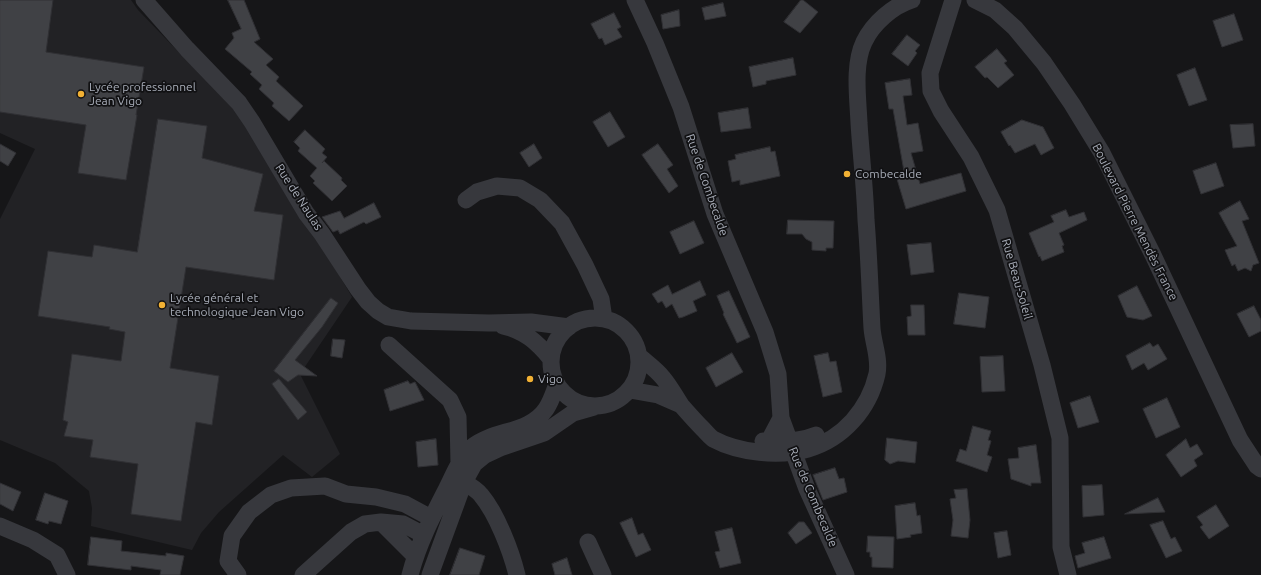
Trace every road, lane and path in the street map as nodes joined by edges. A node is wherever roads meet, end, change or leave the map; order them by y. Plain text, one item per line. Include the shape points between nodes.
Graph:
1 (144, 0) edge
2 (636, 0) edge
3 (912, 0) edge
4 (953, 0) edge
5 (976, 0) edge
6 (466, 200) dead end
7 (604, 319) junction
8 (489, 323) junction
9 (569, 327) junction
10 (389, 345) dead end
11 (639, 356) junction
12 (551, 359) junction
13 (557, 384) junction
14 (630, 390) junction
15 (681, 405) junction
16 (594, 407) junction
17 (782, 418) junction
18 (697, 423) junction
19 (770, 442) junction
20 (791, 447) junction
21 (1261, 469) edge
22 (459, 474) junction
23 (432, 518) junction
24 (381, 522) junction
25 (0, 526) edge
26 (424, 535) junction
27 (588, 542) dead end
28 (415, 556) junction
29 (67, 575) edge
30 (238, 575) edge
31 (303, 575) edge
32 (410, 575) edge
33 (430, 575) edge
34 (517, 575) edge
35 (603, 575) edge
36 (846, 575) edge
37 (1068, 575) edge

1 - 8 street, Rue de Naulas via 239,103 296,197 368,302 388,317 397,319
2 - 17 street, Rue de Combecalde via 681,107 715,214 766,332 778,374
3 - 20 street via 902,3 886,15 872,31 864,42 858,65 857,88 873,340 870,368 858,399 848,412 835,424
4 - 37 street, Rue Beau-Soleil via 930,74 931,91 971,157 997,210 1042,365 1060,438 1061,547
5 - 21 street, Boulevard Pierre Mendès France via 996,10 1015,28 1068,98 1102,153 1240,440
6 - 7 street via 477,192 498,186 520,188 540,200 562,223 585,265 601,298
7 - 9 street via 592,318
7 - 11 street via 618,324 628,333 636,345
8 - 9 street, Rue de Naulas via 531,322
8 - 12 street, Rue de Naulas via 513,328 528,335
9 - 12 street via 560,336
10 - 22 street via 450,400 458,417
11 - 14 street via 636,380
11 - 15 street via 662,377
12 - 13 street via 553,376
13 - 16 street via 566,396 579,404
13 - 22 street via 547,408 535,421 480,441 471,448
14 - 15 street via 658,396
14 - 16 street via 608,405
15 - 18 street
16 - 22 street via 573,413 544,433 485,455
17 - 19 street, Rue de Combecalde
17 - 20 street, Rue de Combecalde
18 - 19 street via 741,440
18 - 20 street via 712,438 738,449 772,453
19 - 20 street
20 - 36 street, Rue de Combecalde
22 - 23 street
22 - 33 street
22 - 34 street via 480,494 496,520
23 - 26 street
23 - 30 street via 405,504 376,497 346,494 325,486 284,490 271,495 249,512 232,536 228,561
24 - 26 street via 403,524
24 - 28 street
24 - 31 street via 365,524 351,532
25 - 29 street via 33,540 57,555
26 - 28 street
27 - 35 street
28 - 32 street

